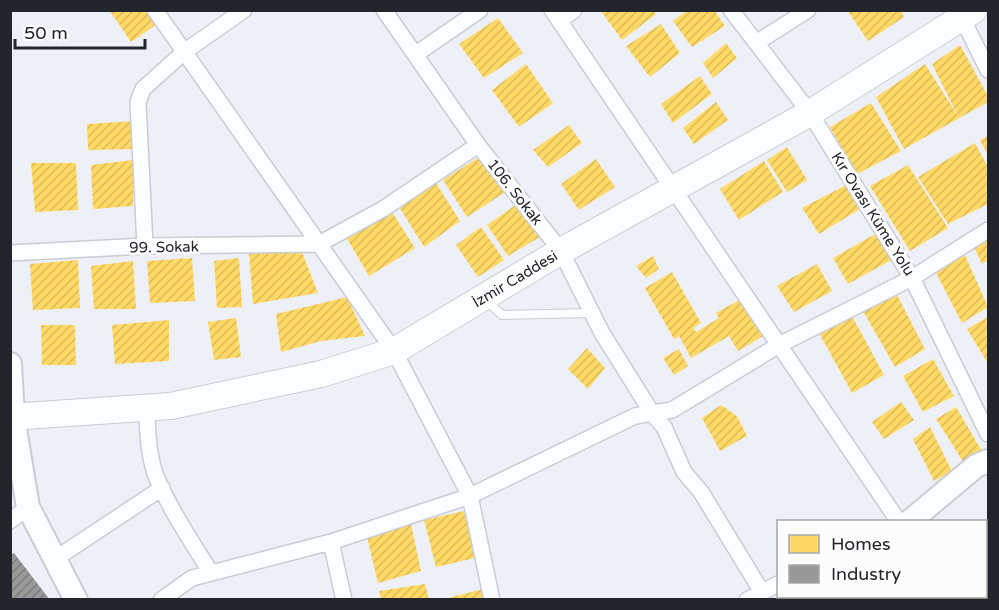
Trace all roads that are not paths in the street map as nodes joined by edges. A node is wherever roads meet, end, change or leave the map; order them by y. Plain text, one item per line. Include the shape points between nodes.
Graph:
1 (155, 10) edge
2 (244, 10) edge
3 (384, 10) edge
4 (480, 10) edge
5 (574, 10) edge
6 (731, 10) edge
7 (808, 10) edge
8 (965, 13) edge
9 (556, 16) edge
10 (756, 43) junction
11 (184, 52) junction
12 (416, 54) junction
13 (988, 70) edge
14 (810, 112) junction
15 (478, 145) junction
16 (674, 188) junction
17 (988, 230) edge
18 (319, 244) junction
19 (145, 246) junction
20 (561, 251) junction
21 (10, 253) edge
22 (912, 278) junction
23 (483, 297) junction
24 (592, 313) junction
25 (779, 345) junction
26 (394, 351) junction
27 (10, 364) edge
28 (147, 408) junction
29 (652, 413) junction
30 (12, 417) edge
31 (988, 434) edge
32 (988, 461) edge
33 (162, 488) junction
34 (470, 496) junction
35 (20, 514) edge
36 (907, 519) edge
37 (331, 542) junction
38 (55, 559) junction
39 (211, 573) junction
40 (777, 584) edge
41 (762, 592) junction
42 (76, 600) edge
43 (161, 600) edge
44 (344, 600) edge
45 (492, 600) edge
46 (747, 600) edge

1 - 11 street
2 - 11 street
3 - 12 street, 106. Sokak
4 - 12 street
5 - 9 street
6 - 10 street, Kır Ovası Küme Yolu
7 - 10 street
8 - 13 street
8 - 14 main road, İzmir Caddesi
9 - 16 street
10 - 14 street, Kır Ovası Küme Yolu
11 - 18 street
11 - 19 street via 143,90 138,102
12 - 15 street, 106. Sokak
14 - 16 main road, İzmir Caddesi
14 - 22 street, Kır Ovası Küme Yolu
15 - 18 street via 383,209
15 - 20 street, 106. Sokak
16 - 20 main road, İzmir Caddesi
16 - 25 street
17 - 22 street
18 - 19 street, 99. Sokak
18 - 26 street
19 - 21 street, 99. Sokak
20 - 23 main road, İzmir Caddesi
20 - 24 street, 106. Sokak
22 - 25 street
22 - 31 street, Kır Ovası Küme Yolu
23 - 24 lane via 502,315
23 - 26 main road, İzmir Caddesi
24 - 29 street, 106. Sokak
25 - 29 street via 672,410
25 - 36 street
26 - 28 main road, İzmir Caddesi via 321,374
26 - 34 street
27 - 30 street
28 - 30 main road, İzmir Caddesi
28 - 33 street via 147,433 155,475
29 - 34 street via 635,416
29 - 41 street, 106. Sokak via 664,427 684,472 701,492
30 - 35 street
32 - 36 street
33 - 38 street
33 - 39 street
34 - 37 street
34 - 45 street
35 - 38 street
37 - 39 street
37 - 44 street
38 - 42 street
39 - 43 street via 192,578
40 - 41 street
41 - 46 street

